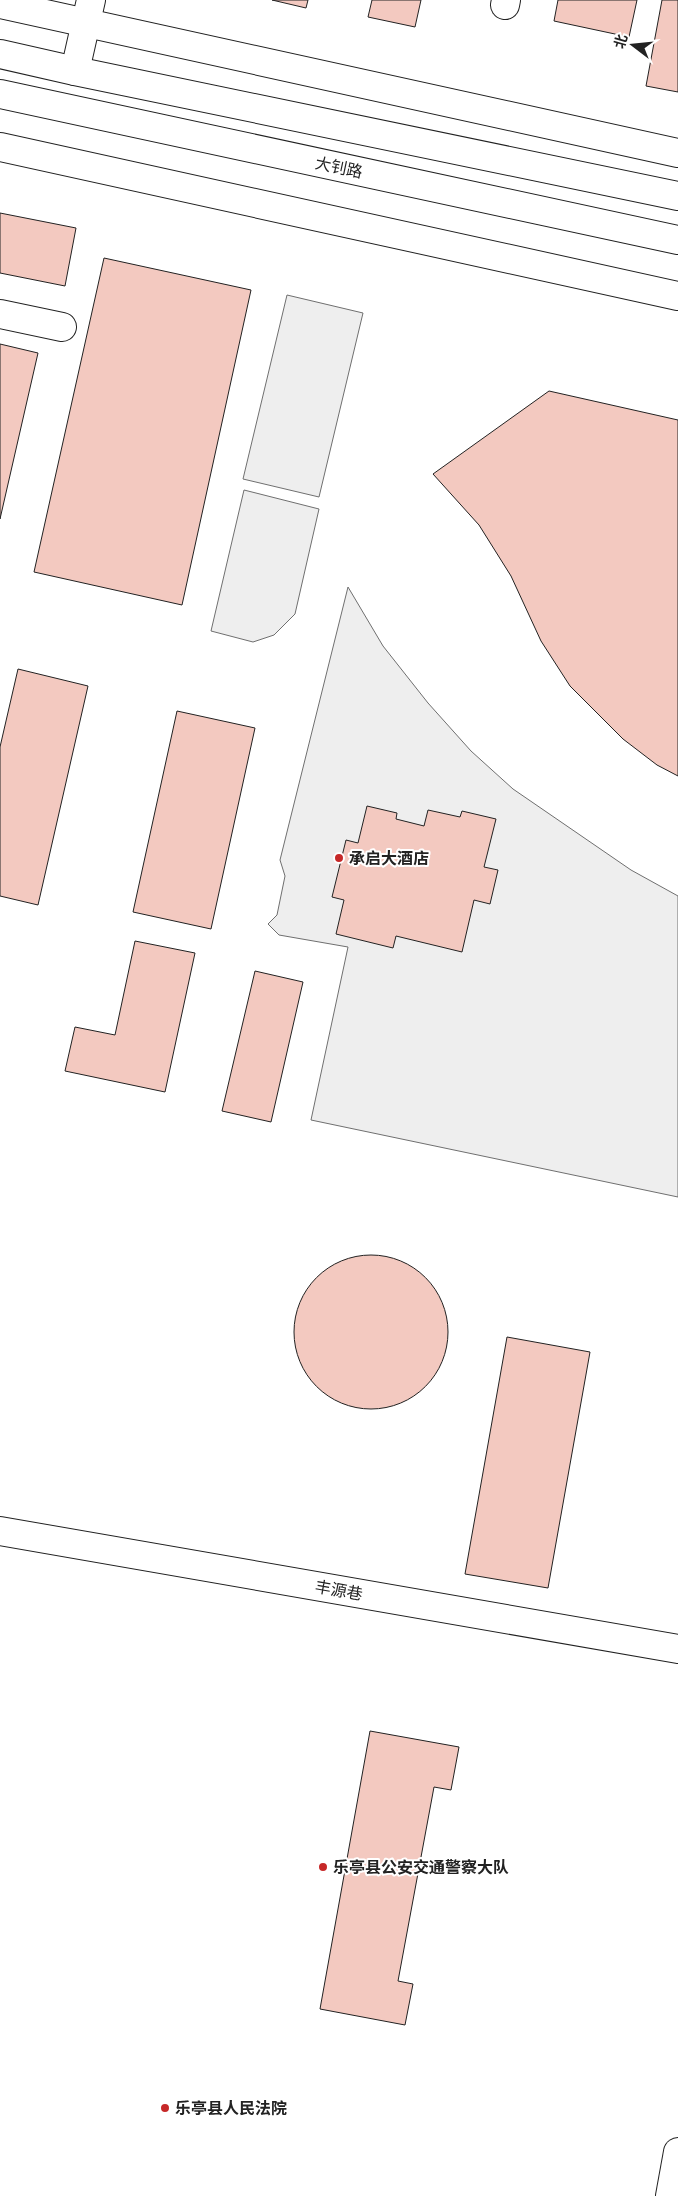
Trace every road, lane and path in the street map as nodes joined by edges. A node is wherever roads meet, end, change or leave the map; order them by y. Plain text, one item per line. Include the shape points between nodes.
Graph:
1 (0, 4) edge
2 (88, 11) edge
3 (0, 54) edge
4 (75, 72) junction
5 (0, 94) edge
6 (0, 147) edge
7 (678, 153) edge
8 (678, 196) edge
9 (678, 240) edge
10 (678, 296) edge
11 (0, 314) edge
12 (62, 327) dead end
13 (0, 1531) edge
14 (678, 1649) edge
15 (678, 2152) edge
16 (670, 2196) edge

1 - 2 main road
2 - 4 main road
2 - 7 main road
3 - 4 main road
4 - 8 main road
5 - 9 main road, 大钊路
6 - 10 main road
11 - 12 main road
13 - 14 main road, 丰源巷
15 - 16 main road

